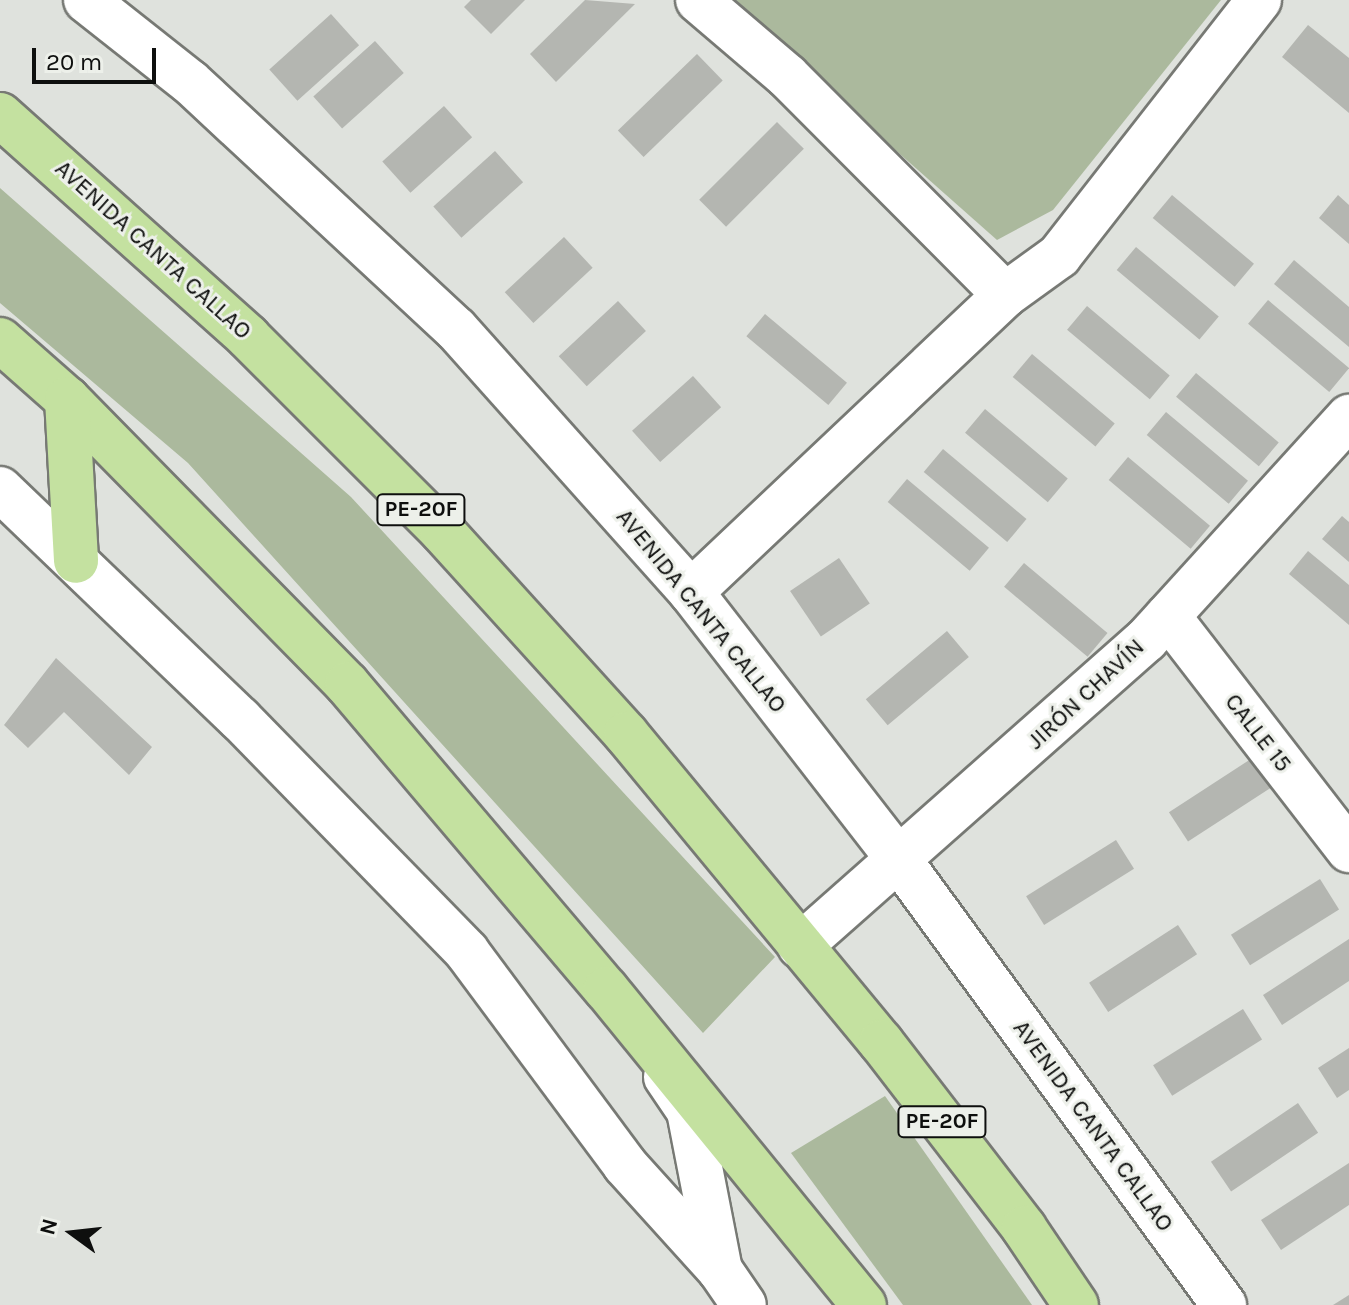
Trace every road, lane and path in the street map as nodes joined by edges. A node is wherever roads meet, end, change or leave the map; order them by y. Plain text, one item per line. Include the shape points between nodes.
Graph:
1 (86, 0) edge
2 (698, 0) edge
3 (1259, 0) edge
4 (0, 115) edge
5 (1005, 295) junction
6 (0, 340) edge
7 (67, 399) junction
8 (1349, 417) edge
9 (0, 489) edge
10 (76, 561) junction
11 (691, 592) junction
12 (1168, 616) junction
13 (1349, 850) edge
14 (900, 861) junction
15 (800, 946) junction
16 (606, 989) junction
17 (724, 1293) edge
18 (864, 1305) edge
19 (1076, 1305) edge
20 (1224, 1305) edge

1 - 11 street, AVENIDA CANTA CALLAO via 190,82 456,329
2 - 5 street via 787,76
3 - 5 street via 1059,256
4 - 15 main road, AVENIDA CANTA CALLAO / PE-20F via 248,337 442,531 626,734
5 - 11 street
6 - 7 main road
7 - 10 main road
7 - 16 main road via 347,684
8 - 12 street, JIRÓN CHAVÍN
9 - 10 street
10 - 17 street via 240,719 467,952
11 - 14 street, AVENIDA CANTA CALLAO
12 - 13 street, CALLE 15
12 - 14 street, JIRÓN CHAVÍN
14 - 15 street, JIRÓN CHAVÍN
14 - 20 street, AVENIDA CANTA CALLAO
15 - 19 main road, AVENIDA CANTA CALLAO / PE-20F via 996,1191
16 - 17 street via 689,1111
16 - 18 main road

